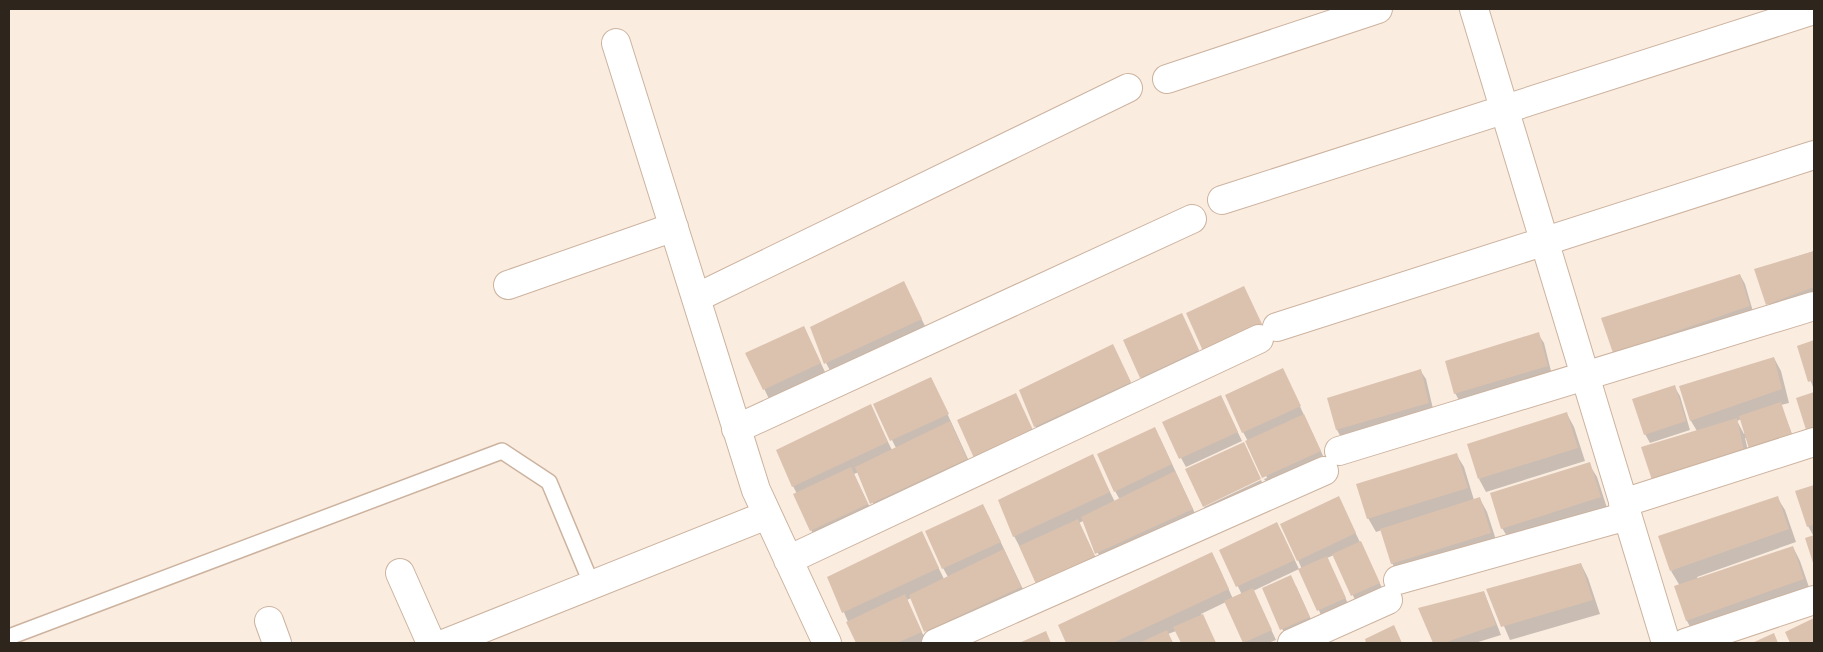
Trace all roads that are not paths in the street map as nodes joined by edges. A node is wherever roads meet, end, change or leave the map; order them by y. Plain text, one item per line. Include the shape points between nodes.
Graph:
1 (1378, 9) edge
2 (1474, 9) edge
3 (1814, 10) edge
4 (616, 42) dead end
5 (1167, 79) dead end
6 (1128, 88) dead end
7 (1504, 109) junction
8 (1814, 155) edge
9 (1222, 200) dead end
10 (1192, 219) dead end
11 (674, 227) junction
12 (1544, 242) junction
13 (508, 285) dead end
14 (696, 298) junction
15 (1814, 306) edge
16 (1584, 377) junction
17 (736, 429) junction
18 (1814, 442) edge
19 (1625, 509) junction
20 (767, 515) junction
21 (788, 560) junction
22 (400, 573) dead end
23 (592, 585) junction
24 (1814, 600) edge
25 (9, 637) edge
26 (1720, 638) edge
27 (431, 643) edge
28 (446, 643) edge
29 (827, 643) edge
30 (936, 643) edge
31 (1292, 643) edge
32 (1666, 643) edge
33 (1685, 643) edge

1 - 5 street
2 - 7 street
3 - 7 street
4 - 11 street
6 - 14 street
7 - 9 street
7 - 12 street
8 - 12 street
10 - 17 street
11 - 13 street
11 - 14 street
12 - 16 street
12 - 21 street via 1268,333
14 - 17 street
15 - 16 street
16 - 19 street
16 - 30 street via 1331,461
17 - 20 street
18 - 19 street
19 - 31 street via 1393,590
19 - 32 street
20 - 21 street
20 - 23 street
21 - 29 street
22 - 27 street
23 - 25 lane via 549,482 502,451
23 - 28 street
24 - 26 street
26 - 33 street

